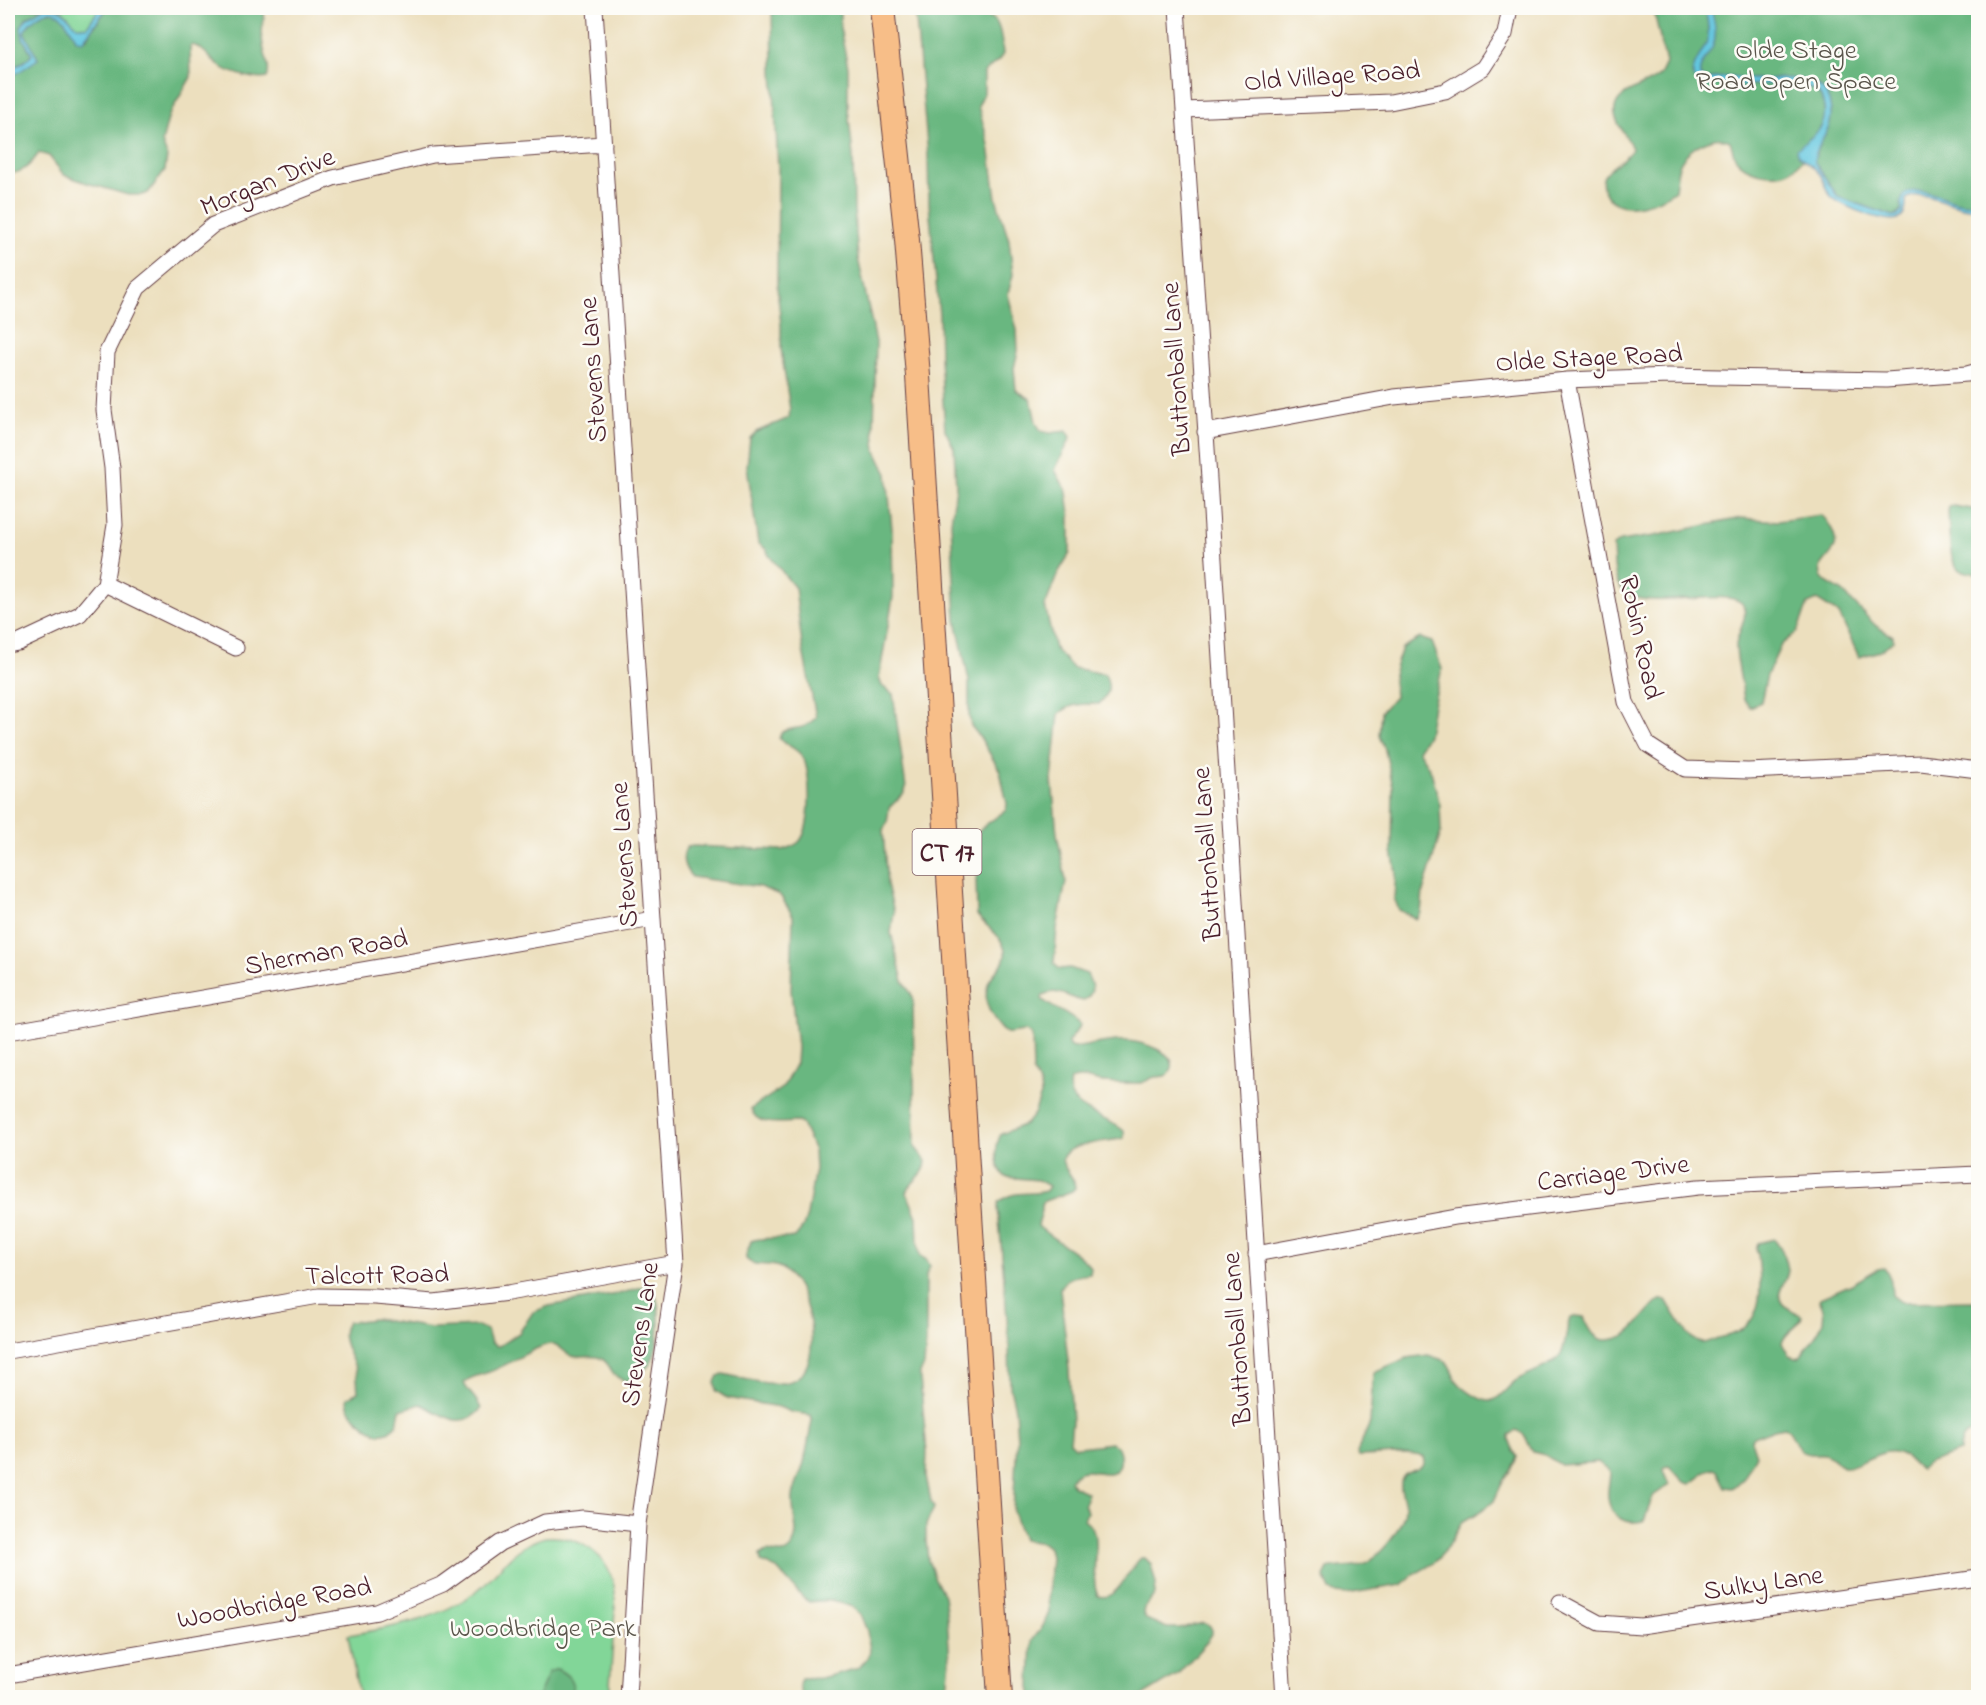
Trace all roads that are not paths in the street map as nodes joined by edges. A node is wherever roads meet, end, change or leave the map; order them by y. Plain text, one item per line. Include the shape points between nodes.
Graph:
1 (595, 8) edge
2 (882, 8) edge
3 (1177, 8) edge
4 (1510, 8) edge
5 (1184, 110) junction
6 (604, 144) junction
7 (1978, 371) edge
8 (1567, 380) junction
9 (1205, 432) junction
10 (105, 584) junction
11 (8, 645) edge
12 (236, 648) dead end
13 (1978, 770) edge
14 (652, 919) junction
15 (8, 1032) edge
16 (1978, 1174) edge
17 (1256, 1254) junction
18 (676, 1263) junction
19 (8, 1351) edge
20 (638, 1524) junction
21 (1978, 1578) edge
22 (1560, 1602) dead end
23 (8, 1675) edge
24 (628, 1698) edge
25 (1000, 1698) edge
26 (1284, 1698) edge

1 - 6 street, Stevens Lane
2 - 25 main road, CT 17 via 918,376
3 - 5 street, Buttonball Lane
4 - 5 street, Old Village Road via 1505,34 1483,68 1445,91 1390,102
5 - 9 street, Buttonball Lane
6 - 10 street, Morgan Drive via 433,155 333,178 213,225 138,288 107,352 104,410 115,525
6 - 14 street, Stevens Lane
7 - 8 street, Olde Stage Road via 1886,380 1668,376
8 - 9 street, Olde Stage Road via 1394,397
8 - 13 street, Robin Road via 1626,702 1648,744 1684,768 1748,771 1921,764
9 - 17 street, Buttonball Lane
10 - 11 street via 80,614
10 - 12 street
14 - 15 street, Sherman Road
14 - 18 street, Stevens Lane
16 - 17 street, Carriage Drive via 1698,1187 1455,1217
17 - 26 street, Buttonball Lane
18 - 19 street, Talcott Road via 434,1302 319,1296
18 - 20 street, Stevens Lane
20 - 23 street, Woodbridge Road via 583,1518 545,1522 500,1544 443,1584 377,1612
20 - 24 street, Stevens Lane
21 - 22 street, Sulky Lane via 1641,1626 1599,1623

